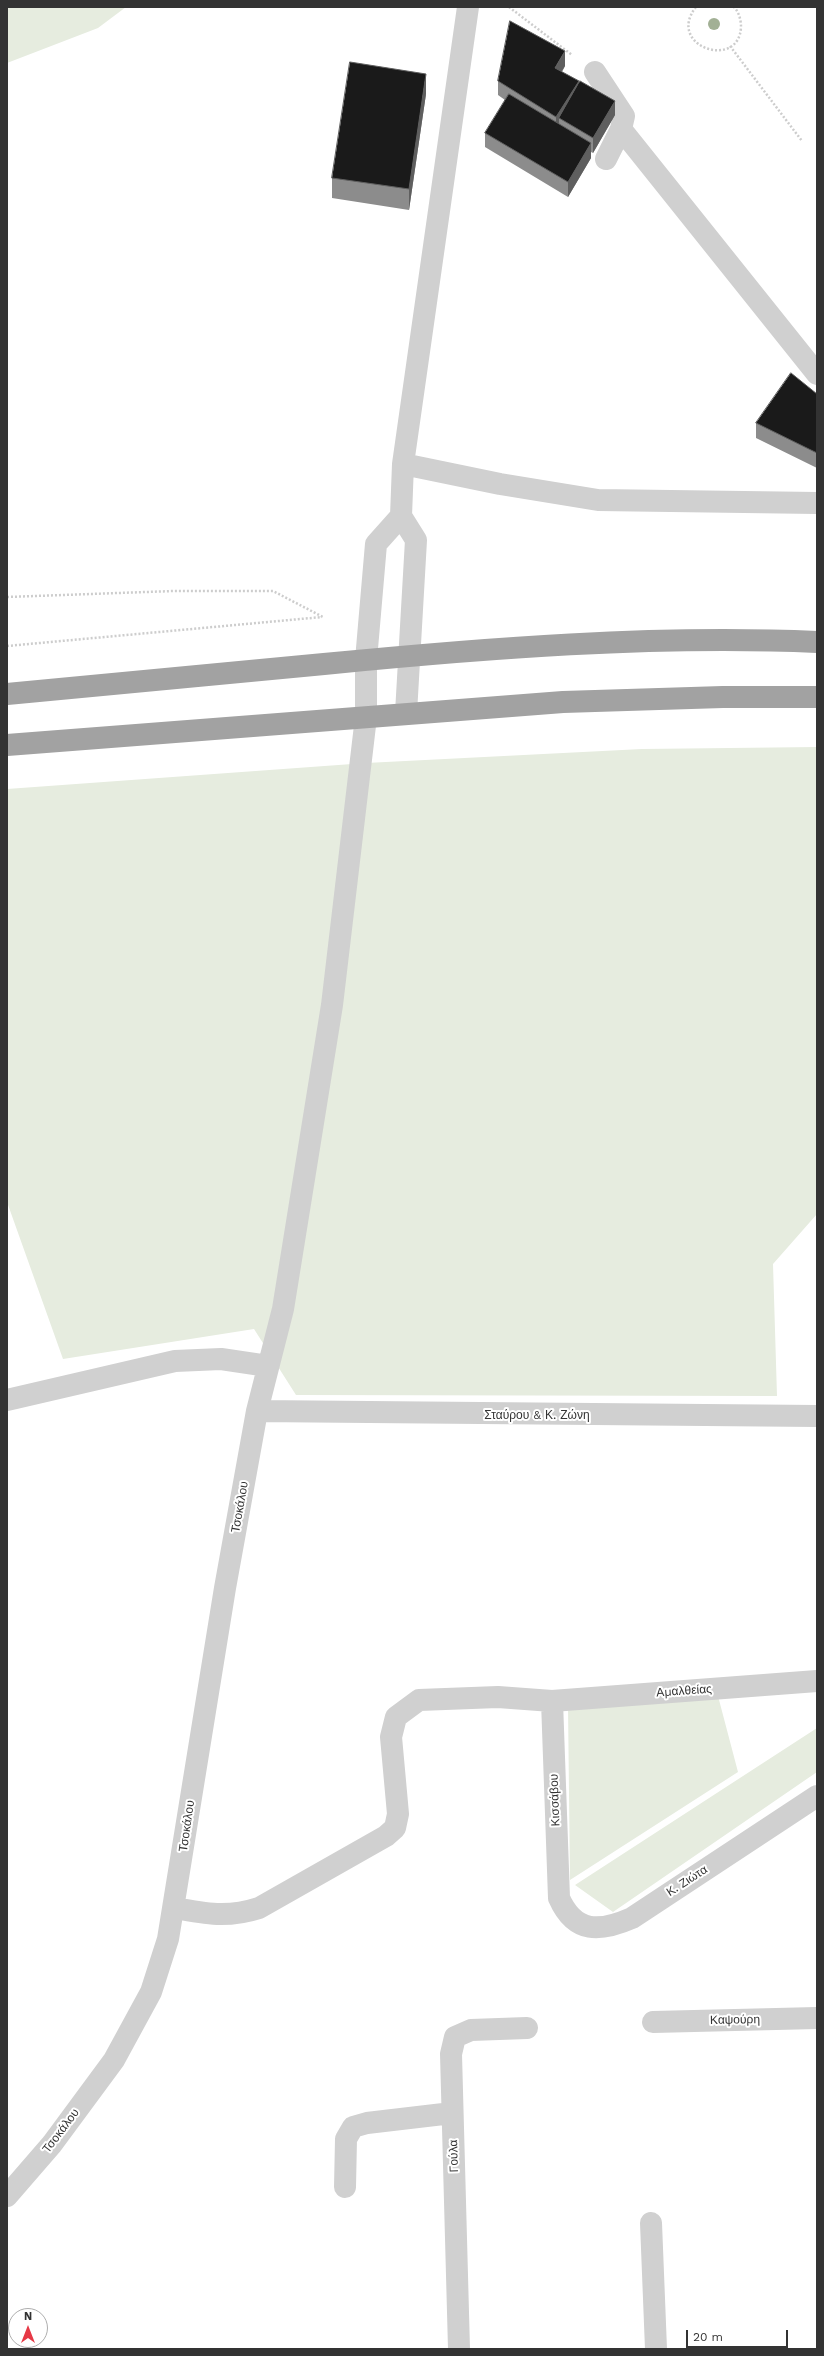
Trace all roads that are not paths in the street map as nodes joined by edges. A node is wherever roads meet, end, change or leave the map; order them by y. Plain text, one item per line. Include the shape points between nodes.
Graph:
1 (468, 7) edge
2 (595, 72) road end
3 (621, 129) junction
4 (606, 159) dead end
5 (817, 374) edge
6 (403, 464) junction
7 (817, 503) edge
8 (401, 516) junction
9 (817, 642) edge
10 (409, 656) junction
11 (366, 660) junction
12 (7, 694) edge
13 (817, 697) edge
14 (406, 713) junction
15 (366, 717) junction
16 (7, 745) edge
17 (268, 1366) junction
18 (7, 1400) edge
19 (257, 1412) junction
20 (817, 1416) edge
21 (817, 1681) edge
22 (552, 1701) junction
23 (817, 1796) edge
24 (558, 1898) joint
25 (175, 1908) junction
26 (817, 2018) edge
27 (653, 2022) dead end
28 (527, 2028) dead end
29 (452, 2113) junction
30 (345, 2187) dead end
31 (7, 2196) edge
32 (651, 2223) dead end
33 (459, 2349) edge
34 (656, 2349) edge

1 - 6 street
2 - 3 street via 624,116
3 - 4 street
3 - 5 street
6 - 7 street via 500,484 598,500
6 - 8 street
8 - 10 street via 416,540
8 - 11 street, Τσοκάλου via 376,544
9 - 10 highway via 725,639 643,641 562,644
10 - 11 highway
10 - 14 street
11 - 12 highway
11 - 15 street, Τσοκάλου
13 - 14 highway via 646,699
14 - 15 highway
15 - 16 highway
15 - 17 street, Τσοκάλου via 332,1005 283,1308
17 - 18 street via 220,1359 175,1361
17 - 19 street, Τσοκάλου
19 - 20 street, Σταύρου & Κ. Ζώνη
19 - 25 street, Τσοκάλου via 204,1714
21 - 22 street, Αμαλθείας
22 - 24 street, Κισσάβου
22 - 25 street, Αμαλθείας via 498,1696 419,1700 396,1717 391,1737 398,1814 394,1828 386,1836 259,1908 242,1914 215,1915
23 - 24 street, Κ. Ζιώτα via 632,1918 618,1924 588,1927 575,1922 564,1911
25 - 31 street, Τσοκάλου via 151,1992 114,2060 52,2144
26 - 27 street, Καψούρη
28 - 29 street, Γούλα via 471,2030 455,2037 450,2054
29 - 30 street via 367,2123 353,2128 346,2139
29 - 33 street, Γούλα
32 - 34 street

